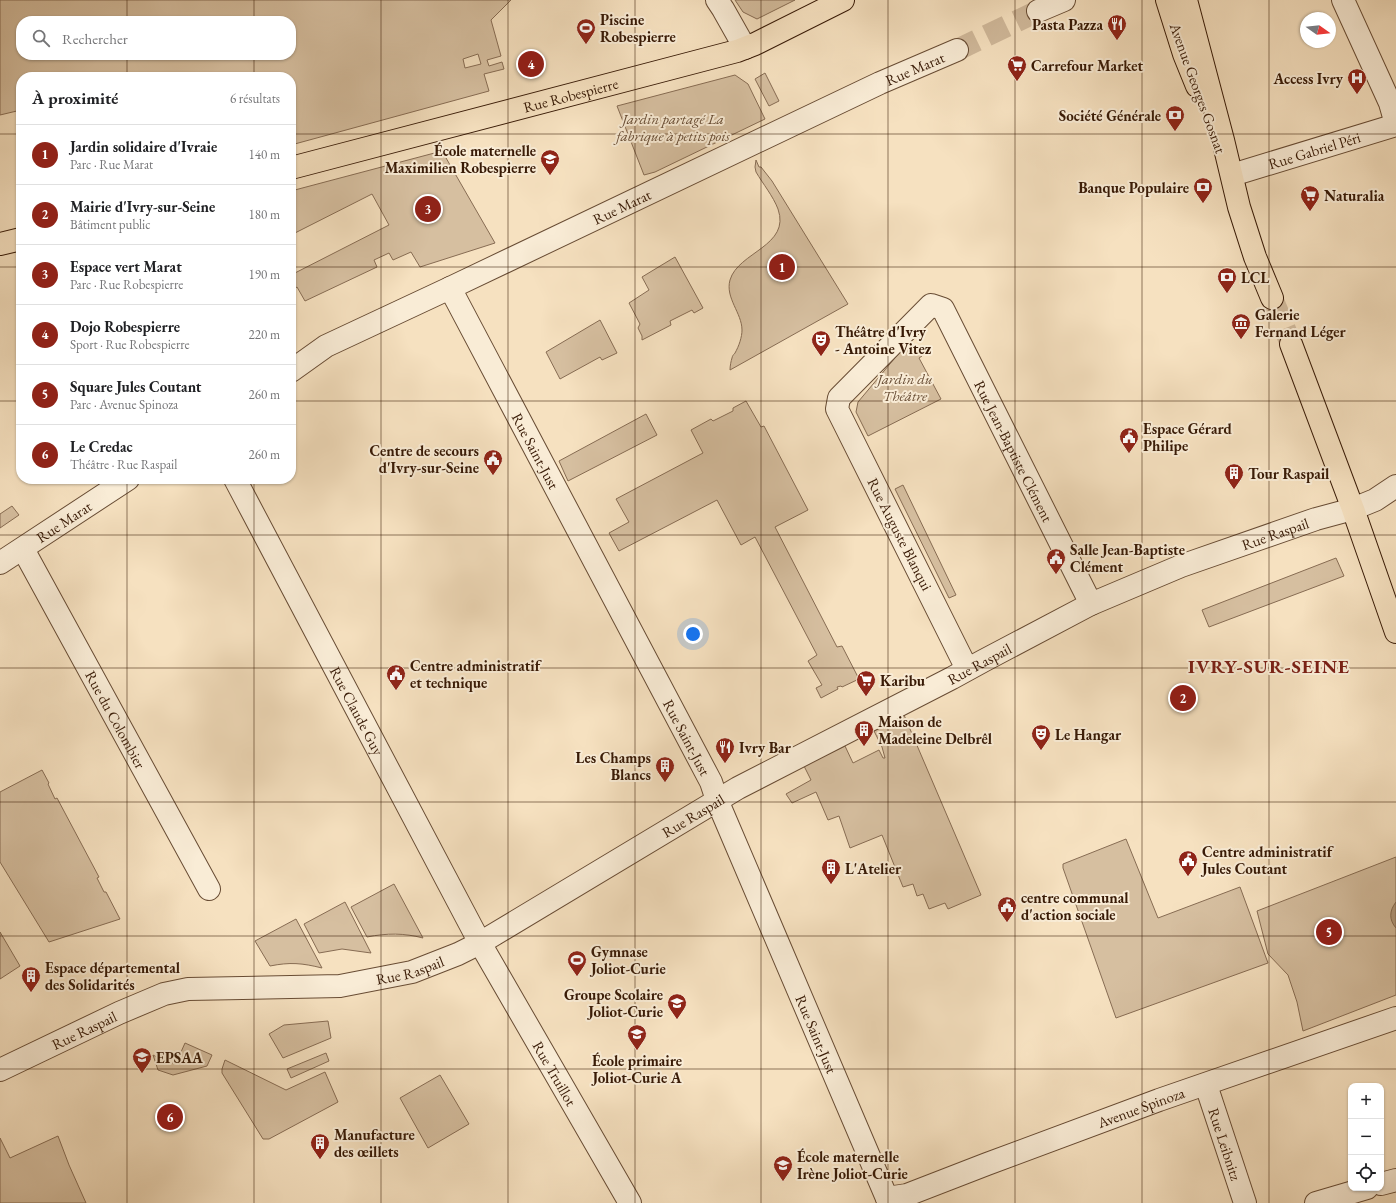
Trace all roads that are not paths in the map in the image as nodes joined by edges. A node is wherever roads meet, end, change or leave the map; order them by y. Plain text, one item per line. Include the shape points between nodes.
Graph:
1 (717, 0) edge
2 (843, 0) edge
3 (1064, 0) edge
4 (1166, 0) edge
5 (1186, 0) edge
6 (1343, 0) edge
7 (1038, 11) tunnel mouth
8 (745, 48) junction
9 (957, 50) tunnel mouth
10 (1396, 125) edge
11 (296, 167) edge
12 (1232, 175) junction
13 (16, 240) edge
14 (0, 244) edge
15 (450, 288) junction
16 (1272, 298) tunnel mouth
17 (1291, 344) tunnel mouth
18 (296, 367) edge
19 (839, 398) joint
20 (120, 484) edge
21 (239, 484) edge
22 (1396, 486) edge
23 (1385, 501) edge
24 (1353, 509) junction
25 (23, 549) junction
26 (0, 564) edge
27 (1092, 604) junction
28 (1396, 632) edge
29 (967, 669) junction
30 (717, 800) junction
31 (209, 889) dead end
32 (480, 943) junction
33 (1396, 1018) edge
34 (0, 1070) edge
35 (1206, 1085) junction
36 (1396, 1180) edge
37 (1384, 1183) edge
38 (1357, 1191) edge
39 (888, 1201) edge
40 (630, 1203) edge
41 (1246, 1203) edge
42 (1316, 1203) edge

1 - 8 street via 724,8
2 - 8 main road, Rue Robespierre
3 - 7 street
4 - 12 main road, Avenue Georges Gosnat via 1184,54
5 - 12 main road, Avenue Georges Gosnat
6 - 10 street via 1390,103
8 - 11 main road, Rue Robespierre
9 - 15 street, Rue Marat via 880,83
10 - 12 street, Rue Gabriel Péri
12 - 16 main road, Avenue Georges Gosnat via 1255,257
13 - 14 main road
15 - 18 street, Rue Marat via 326,346
15 - 30 street, Rue Saint-Just via 711,782
17 - 24 main road
19 - 27 street, Rue Jean-Baptiste Clément via 931,305 943,310
19 - 29 street, Rue Auguste Blanqui via 837,409
20 - 25 street, Rue Marat
21 - 32 street, Rue Claude Guy
22 - 23 street, Rue Raspail
23 - 24 street, Rue Raspail
24 - 27 street, Rue Raspail via 1316,519 1180,566
24 - 28 main road
25 - 26 street, Rue Marat
25 - 31 street, Rue du Colombier
27 - 29 street, Rue Raspail
29 - 30 street, Rue Raspail
30 - 32 street, Rue Raspail
30 - 39 street, Rue Saint-Just
32 - 34 street, Rue Raspail via 412,972 340,986 188,989 164,994
32 - 40 street, Rue Truillot
33 - 35 street, Avenue Spinoza
35 - 39 street, Avenue Spinoza
35 - 41 street, Rue Leibnitz
36 - 37 street
38 - 42 street

